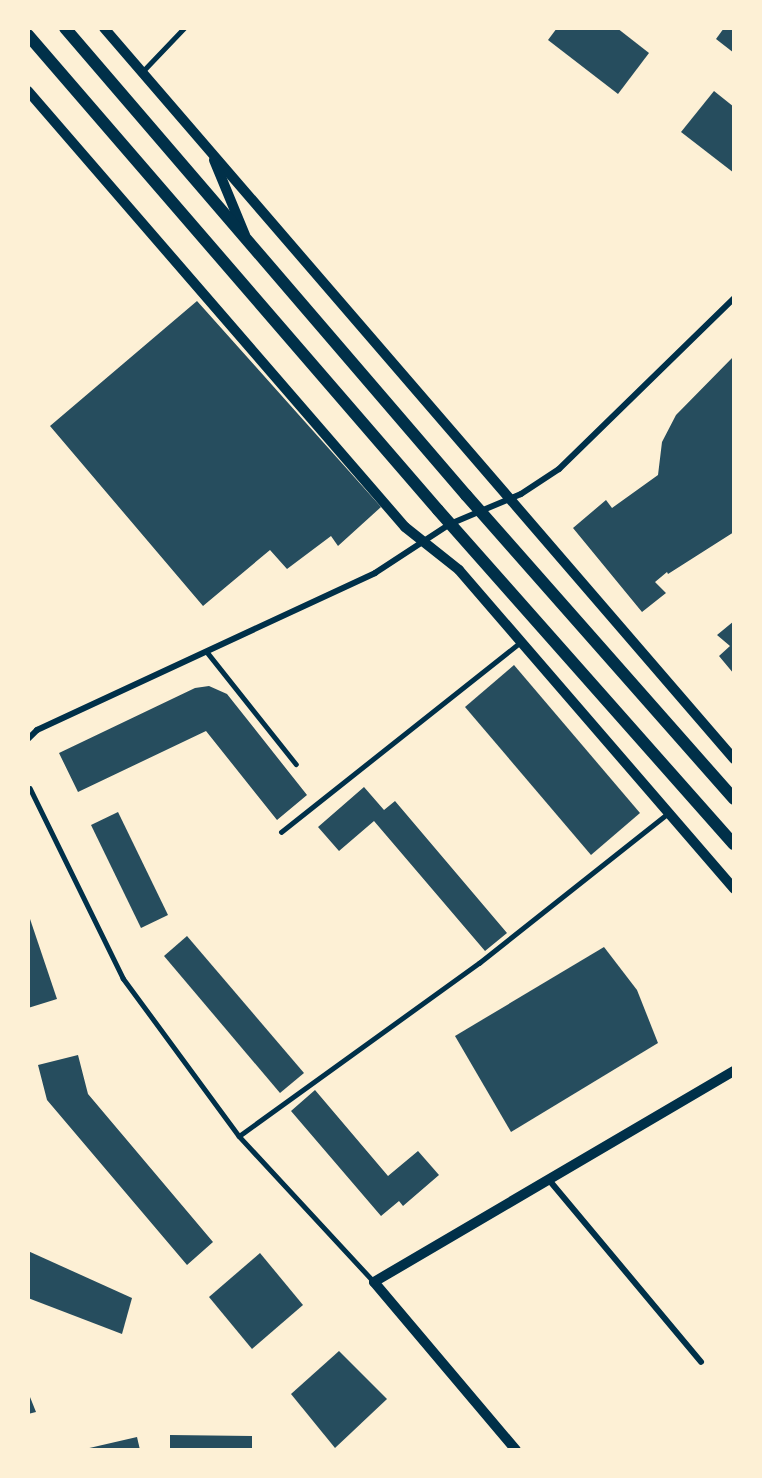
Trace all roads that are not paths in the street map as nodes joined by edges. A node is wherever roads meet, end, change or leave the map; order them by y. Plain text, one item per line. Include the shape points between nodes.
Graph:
1 (65, 28) edge
2 (104, 28) edge
3 (184, 28) edge
4 (28, 35) edge
5 (142, 72) junction
6 (28, 91) edge
7 (211, 151) junction
8 (247, 240) junction
9 (734, 298) edge
10 (510, 499) junction
11 (479, 510) junction
12 (450, 524) junction
13 (420, 542) junction
14 (521, 642) junction
15 (207, 652) junction
16 (28, 739) edge
17 (734, 759) edge
18 (296, 764) dead end
19 (30, 788) dead end
20 (734, 799) edge
21 (668, 813) junction
22 (281, 832) dead end
23 (734, 844) edge
24 (734, 889) edge
25 (734, 1071) edge
26 (239, 1136) junction
27 (549, 1180) junction
28 (374, 1282) junction
29 (701, 1362) dead end
30 (514, 1449) edge

1 - 8 main road
2 - 5 street
3 - 5 lane
4 - 12 main road
5 - 7 street
6 - 13 street
7 - 8 street
7 - 10 street
8 - 11 main road
9 - 10 street via 559,469
10 - 11 street
10 - 17 street
11 - 12 street
11 - 20 main road
12 - 13 street
12 - 23 main road
13 - 14 street via 459,570
13 - 15 street via 375,573
14 - 21 street
14 - 22 lane
15 - 16 street via 37,730
15 - 18 lane
19 - 26 lane via 123,978
21 - 24 street
21 - 26 lane via 479,963
25 - 27 street
26 - 28 lane
27 - 28 street
27 - 29 street
28 - 30 street

